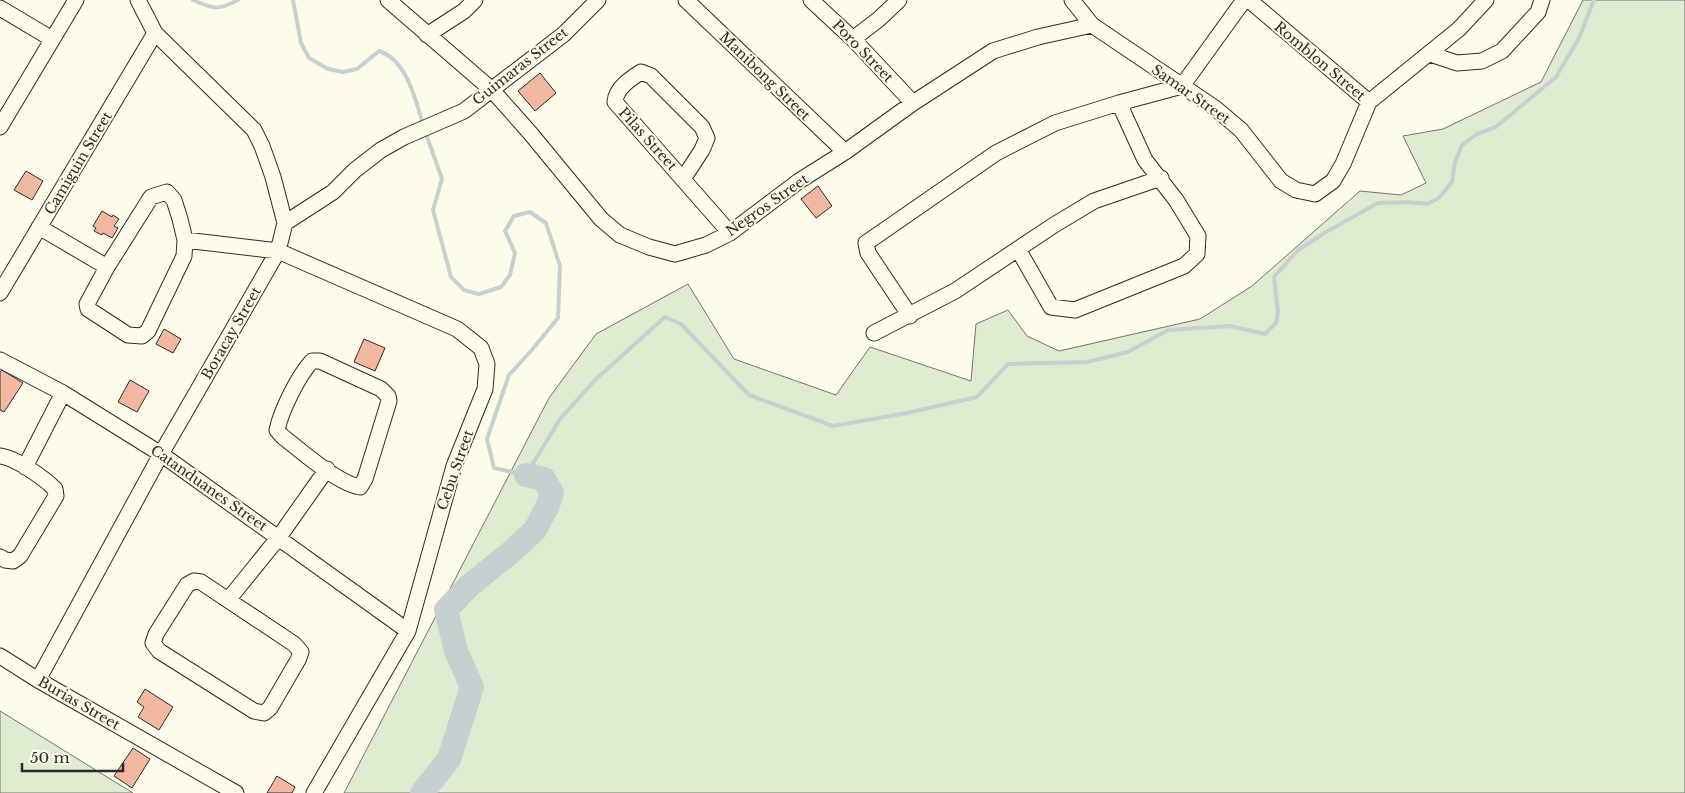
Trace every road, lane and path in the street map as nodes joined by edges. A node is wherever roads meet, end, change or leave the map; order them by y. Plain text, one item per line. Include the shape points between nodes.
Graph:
1 (76, 0) edge
2 (138, 0) edge
3 (388, 0) edge
4 (476, 0) edge
5 (598, 0) edge
6 (686, 0) edge
7 (811, 0) edge
8 (899, 0) edge
9 (1072, 0) edge
10 (1244, 0) edge
11 (1249, 0) edge
12 (1486, 0) edge
13 (1542, 0) edge
14 (0, 8) edge
15 (1092, 25) junction
16 (155, 33) junction
17 (427, 35) junction
18 (52, 39) junction
19 (853, 39) junction
20 (1430, 54) junction
21 (1182, 86) junction
22 (492, 90) junction
23 (1369, 102) junction
24 (913, 103) junction
25 (1119, 103) junction
26 (2, 118) edge
27 (845, 152) junction
28 (1161, 178) junction
29 (683, 179) junction
30 (285, 223) junction
31 (39, 227) junction
32 (730, 233) junction
33 (185, 240) junction
34 (1018, 249) junction
35 (278, 251) junction
36 (107, 267) junction
37 (0, 293) edge
38 (910, 316) junction
39 (874, 333) dead end
40 (0, 360) edge
41 (64, 393) junction
42 (161, 454) junction
43 (0, 456) edge
44 (26, 467) junction
45 (327, 470) junction
46 (279, 537) junction
47 (0, 557) edge
48 (228, 600) junction
49 (408, 631) junction
50 (0, 656) edge
51 (38, 680) junction
52 (236, 793) edge
53 (314, 793) edge

1 - 18 street
2 - 16 street, Boracay Street
3 - 17 street, Negros Street
4 - 17 street
5 - 22 street, Guimaras Street via 564,34
6 - 27 street, Manibong Street
7 - 19 street, Poro Street
8 - 19 street
9 - 15 street, Samar Street
10 - 21 street
11 - 23 street, Romblon Street
12 - 20 street
13 - 20 street via 1538,12 1502,51 1482,61 1457,63
14 - 18 street
15 - 21 street, Samar Street
15 - 24 street, Negros Street via 993,51
16 - 30 street, Boracay Street via 254,130 273,177
16 - 31 street, Camiguin Street
17 - 22 street, Negros Street
18 - 26 street
19 - 24 street, Poro Street
20 - 23 street
21 - 23 street, Samar Street via 1241,130 1281,181 1296,190 1315,194 1333,181 1344,164
21 - 25 street
22 - 30 street, Guimaras Street via 464,110 381,150 333,192
22 - 32 street, Negros Street via 602,219 620,235 675,254 706,245
24 - 27 street, Negros Street
25 - 28 street via 1144,160
25 - 38 street via 1055,123 996,154 866,243 868,253
27 - 32 street, Negros Street via 799,181
28 - 34 street via 1094,201
28 - 34 street via 1198,236 1198,254 1184,266 1075,310 1051,307
29 - 29 street, Pilas Street via 615,102 621,88 641,72 651,76 702,127 707,138
29 - 32 street, Pilas Street
30 - 35 street, Boracay Street
31 - 36 street
31 - 37 street, Camiguin Street
33 - 35 street, Cebu Street
33 - 36 street via 174,200 167,192 151,197
33 - 36 street via 184,256 148,331 142,336 128,334 88,309 90,296
34 - 38 street via 955,292
35 - 42 street, Boracay Street
35 - 49 street, Cebu Street via 457,329 481,348 487,364 485,389 454,466
38 - 39 street
40 - 41 street, Catanduanes Street
41 - 42 street, Catanduanes Street
41 - 44 street
42 - 46 street, Catanduanes Street
42 - 51 street, Boracay Street
43 - 44 street
44 - 47 street via 49,483 56,496 20,556 13,561
45 - 45 street via 277,430 305,368 312,361 320,361 381,388 389,401 360,487
45 - 46 street
46 - 48 street
46 - 49 street, Catanduanes Street
48 - 48 street via 201,582 187,585 153,643 158,651 254,711 264,713 270,708 301,652
49 - 53 street, Cebu Street
50 - 51 street, Burias Street
51 - 52 street, Burias Street

